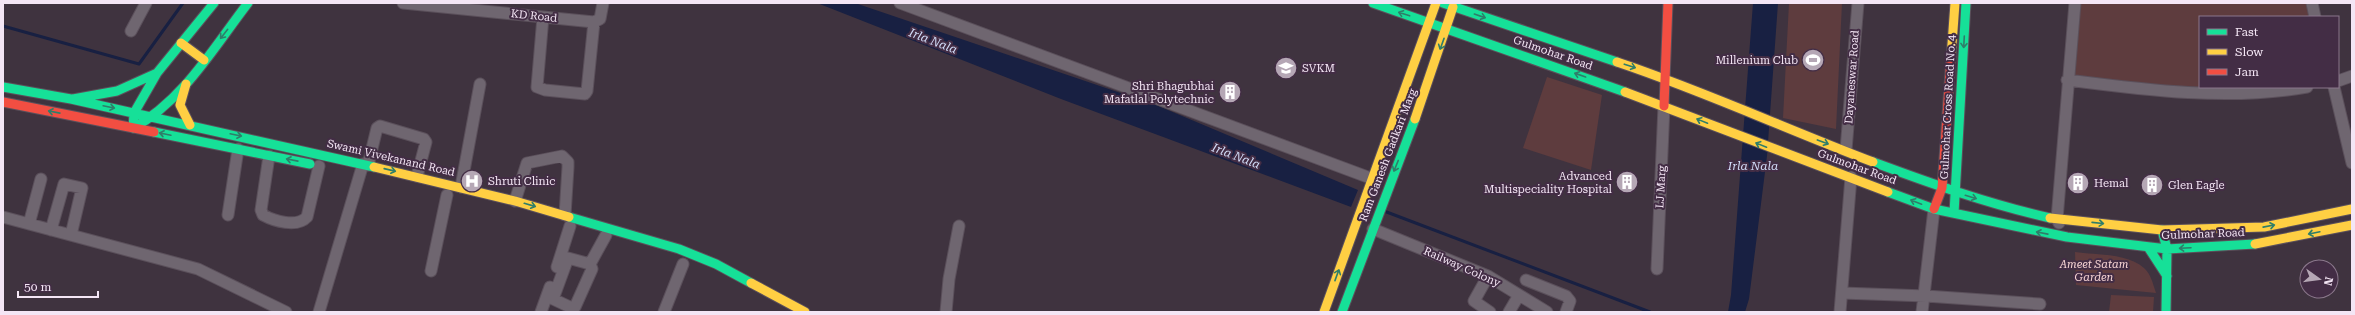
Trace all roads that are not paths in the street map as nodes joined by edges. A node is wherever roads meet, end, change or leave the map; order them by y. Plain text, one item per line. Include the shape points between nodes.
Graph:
1 (146, 3) edge
2 (214, 3) edge
3 (248, 3) edge
4 (403, 3) edge
5 (603, 3) edge
6 (900, 3) edge
7 (1372, 3) edge
8 (1436, 3) edge
9 (1443, 3) edge
10 (1668, 3) edge
11 (1858, 3) edge
12 (1955, 3) edge
13 (1966, 3) edge
14 (2075, 3) edge
15 (2312, 3) edge
16 (1454, 7) junction
17 (2315, 16) edge
18 (542, 17) junction
19 (594, 22) junction
20 (1430, 22) junction
21 (1447, 29) junction
22 (131, 31) dead end
23 (182, 43) junction
24 (204, 60) junction
25 (157, 73) junction
26 (2352, 76) edge
27 (1664, 78) junction
28 (2067, 80) junction
29 (2339, 81) edge
30 (186, 84) junction
31 (480, 84) dead end
32 (3, 87) edge
33 (2302, 88) edge
34 (2334, 88) edge
35 (71, 99) junction
36 (3, 102) edge
37 (1664, 106) junction
38 (134, 113) junction
39 (153, 117) junction
40 (190, 125) junction
41 (134, 128) junction
42 (476, 145) dead end
43 (238, 149) junction
44 (1846, 150) junction
45 (269, 156) junction
46 (2352, 163) edge
47 (366, 164) junction
48 (322, 167) joint
49 (417, 176) junction
50 (1851, 177) junction
51 (41, 179) dead end
52 (1373, 179) junction
53 (57, 182) dead end
54 (464, 187) junction
55 (1942, 188) junction
56 (1955, 192) junction
57 (446, 195) dead end
58 (516, 201) junction
59 (1934, 209) junction
60 (2352, 209) edge
61 (1954, 213) junction
62 (228, 215) dead end
63 (565, 215) junction
64 (532, 216) dead end
65 (3, 217) edge
66 (2057, 219) junction
67 (30, 223) junction
68 (1374, 225) junction
69 (2352, 225) edge
70 (570, 226) junction
71 (959, 226) dead end
72 (48, 227) junction
73 (2162, 230) junction
74 (72, 234) junction
75 (606, 235) junction
76 (2067, 237) junction
77 (2148, 247) junction
78 (2167, 249) junction
79 (655, 252) dead end
80 (590, 264) junction
81 (683, 264) dead end
82 (1657, 269) dead end
83 (431, 271) dead end
84 (1488, 276) junction
85 (2167, 276) junction
86 (1526, 280) dead end
87 (1842, 293) junction
88 (1519, 295) junction
89 (1926, 296) junction
90 (2040, 304) dead end
91 (286, 312) edge
92 (318, 312) edge
93 (541, 312) edge
94 (664, 312) edge
95 (805, 312) edge
96 (946, 312) edge
97 (1324, 312) edge
98 (1342, 312) edge
99 (1490, 312) edge
100 (1509, 312) edge
101 (1547, 312) edge
102 (1566, 312) edge
103 (1840, 312) edge
104 (1922, 312) edge
105 (2166, 312) edge

1 - 22 street
2 - 23 main road
3 -> 24 main road
4 - 18 street, KD Road
5 - 19 street via 600,19
6 - 52 street
20 -> 7 main road, Gulmohar Road
8 - 20 main road, Ram Ganesh Gadkari Marg
9 - 16 main road, Gulmohar Road
10 - 27 main road
11 - 44 street, Dayaneswar Road
12 - 55 main road, Gulmohar Cross Road No. 4
13 -> 56 main road, Gulmohar Cross Road No. 4
14 - 28 street
15 - 17 street
16 - 21 main road, Ram Ganesh Gadkari Marg
16 -> 27 main road, Gulmohar Road
18 - 19 street, KD Road
18 - 19 street via 537,86 545,90 585,94
20 - 21 main road, Gulmohar Road
20 - 52 main road, Ram Ganesh Gadkari Marg
37 -> 21 main road, Gulmohar Road
21 -> 68 main road, Ram Ganesh Gadkari Marg
23 - 24 main road
23 - 25 main road
24 - 30 main road
25 - 35 main road via 118,91
25 - 38 main road
26 - 29 street
27 - 37 main road
27 -> 44 main road, Gulmohar Road via 1786,129
28 - 33 street via 2132,88 2224,93 2280,92
28 - 66 street
30 - 39 main road
30 - 40 main road via 178,102 179,110
31 - 54 street
32 - 35 main road, Swami Vivekanand Road
34 - 46 street
35 -> 38 main road, Swami Vivekanand Road
41 -> 36 main road
50 -> 37 main road, Gulmohar Road
37 - 82 street, LJ Marg
38 - 39 main road, Swami Vivekanand Road
38 - 41 main road
39 - 40 main road, Swami Vivekanand Road
39 - 41 main road
40 -> 47 main road, Swami Vivekanand Road
43 -> 41 main road
42 - 54 street
43 - 45 main road
43 - 62 street
44 - 55 main road, Gulmohar Road
48 -> 45 main road
45 - 48 street via 261,210 263,215 269,218 298,223 303,221 307,217
47 -> 49 main road, Swami Vivekanand Road
47 - 49 street via 377,128 380,126 424,139 426,142
47 - 92 street via 360,175
49 - 54 main road, Swami Vivekanand Road
59 -> 50 main road, Gulmohar Road
50 - 87 street
51 - 67 street
97 -> 52 main road, Ram Ganesh Gadkari Marg
53 - 72 street
54 - 58 main road, Swami Vivekanand Road
55 - 56 main road, Gulmohar Road
55 - 59 main road, Gulmohar Cross Road No. 4
56 - 61 main road, Gulmohar Cross Road No. 4
56 -> 66 main road, Gulmohar Road via 2006,208
57 - 83 street
58 -> 63 main road, Swami Vivekanand Road
58 - 63 street via 527,163 562,156 568,162
59 - 61 main road, Gulmohar Road
59 - 89 street
73 -> 60 main road, Gulmohar Road via 2264,227
76 -> 61 main road, Gulmohar Road
63 - 95 main road, Swami Vivekanand Road via 679,249 716,264
64 - 70 main road
65 - 67 street
66 -> 73 main road, Gulmohar Road
66 - 76 street
67 - 72 street
68 - 84 street, Railway Colony
68 - 98 main road, Ram Ganesh Gadkari Marg
69 -> 78 main road, Gulmohar Road via 2265,244
70 - 75 main road
70 - 93 street
71 - 96 street
72 - 74 street
72 - 74 street via 64,184 82,188
73 - 78 main road
74 - 91 street via 198,269
75 - 79 main road via 627,240
75 - 80 street
76 - 77 main road, Gulmohar Road
77 - 78 main road, Gulmohar Road
77 - 85 main road
78 - 85 main road
80 - 80 street via 592,269 574,307 552,299 566,260 571,258
81 - 94 street
84 - 88 street, Railway Colony
84 - 99 street via 1474,301
85 - 105 main road
86 - 102 street via 1566,296 1570,301
87 - 89 street
87 - 103 street
88 - 100 street
88 - 101 street, Railway Colony
89 - 90 street
89 - 104 street

